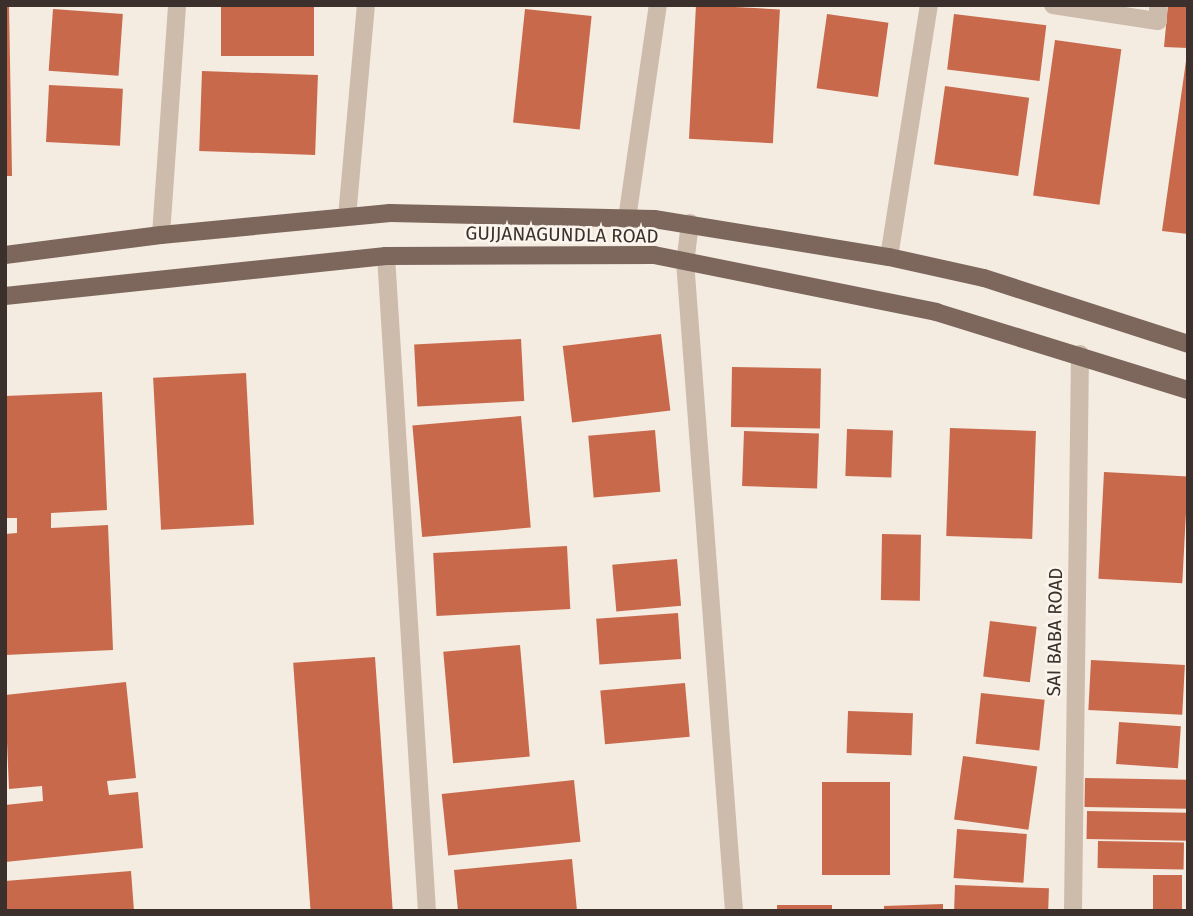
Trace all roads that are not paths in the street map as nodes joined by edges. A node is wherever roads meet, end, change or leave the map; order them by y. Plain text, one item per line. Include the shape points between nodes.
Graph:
1 (177, 5) edge
2 (366, 5) edge
3 (658, 5) edge
4 (929, 5) edge
5 (1053, 5) edge
6 (1158, 5) edge
7 (347, 217) junction
8 (627, 219) junction
9 (690, 223) junction
10 (161, 235) junction
11 (5, 255) edge
12 (386, 256) junction
13 (889, 257) junction
14 (685, 261) junction
15 (5, 296) edge
16 (1188, 344) edge
17 (1080, 355) junction
18 (1188, 390) edge
19 (427, 911) edge
20 (734, 911) edge
21 (1073, 911) edge

1 - 10 street
2 - 7 street
3 - 8 street
4 - 13 street
5 - 6 street via 1158,22
7 - 8 main road, GUJJANAGUNDLA ROAD via 390,213
7 - 10 main road, GUJJANAGUNDLA ROAD
8 - 9 main road, GUJJANAGUNDLA ROAD
9 - 13 main road, GUJJANAGUNDLA ROAD
9 - 14 street
10 - 11 main road, GUJJANAGUNDLA ROAD
12 - 14 main road, GUJJANAGUNDLA ROAD via 564,253 654,255
12 - 15 main road, GUJJANAGUNDLA ROAD
12 - 19 street
13 - 16 main road, GUJJANAGUNDLA ROAD via 984,278
14 - 17 main road, GUJJANAGUNDLA ROAD via 936,312
14 - 20 street
17 - 18 main road, GUJJANAGUNDLA ROAD
17 - 21 street, SAI BABA ROAD

